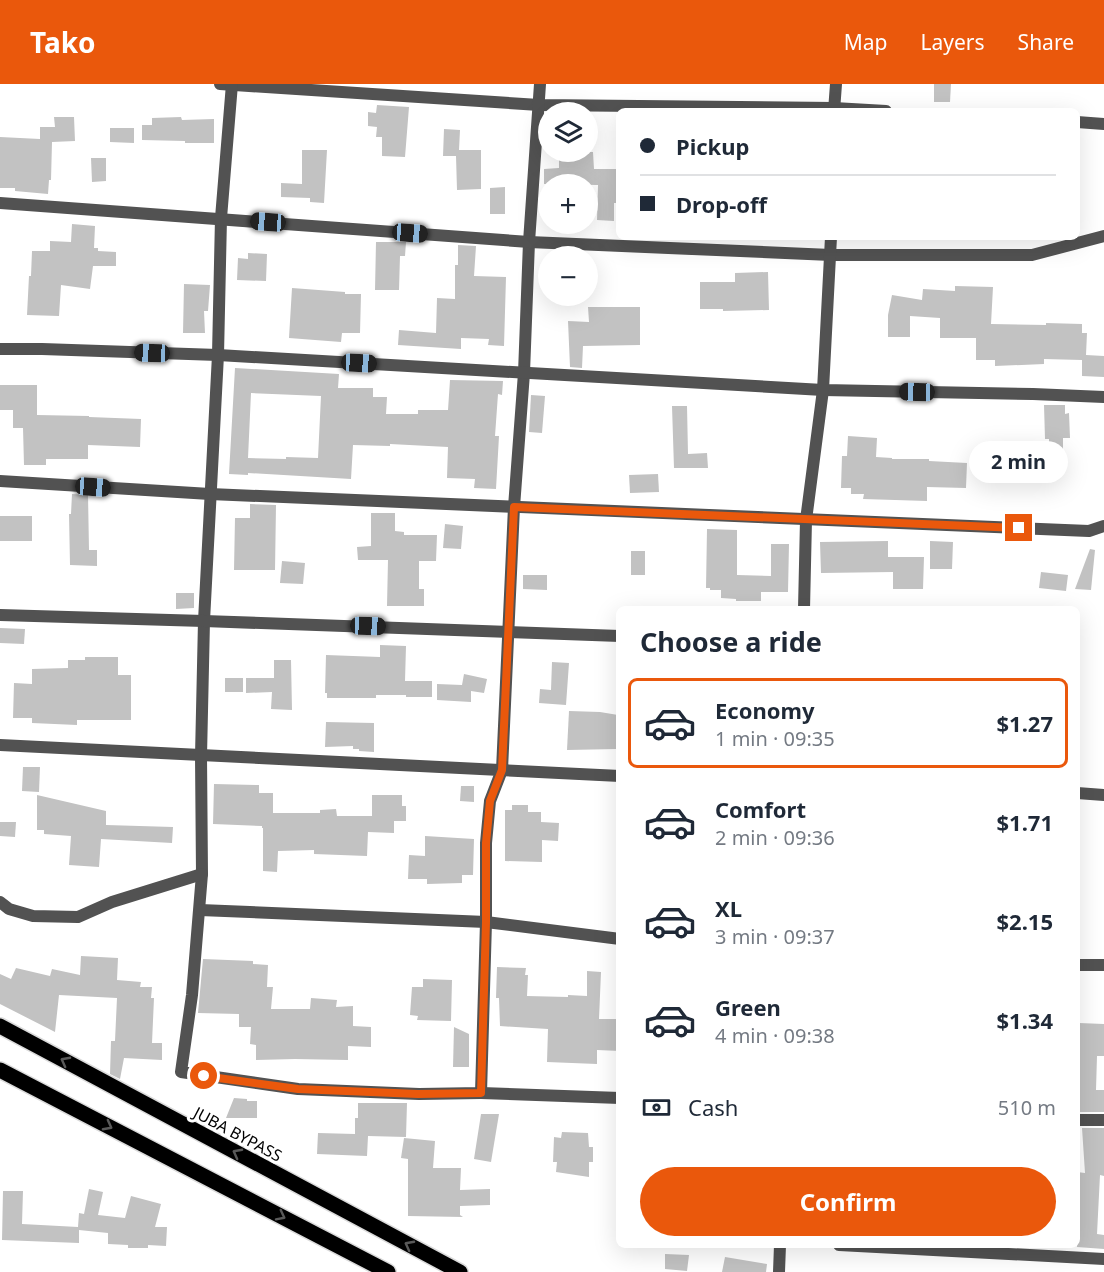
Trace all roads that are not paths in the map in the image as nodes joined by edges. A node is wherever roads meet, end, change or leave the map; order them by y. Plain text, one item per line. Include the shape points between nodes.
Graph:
1 (228, 84) edge
2 (540, 84) edge
3 (836, 84) edge
4 (539, 102) edge
5 (538, 105) edge
6 (598, 106) edge
7 (760, 108) edge
8 (834, 108) edge
9 (538, 119) edge
10 (1080, 122) edge
11 (1104, 124) edge
12 (0, 203) edge
13 (221, 218) junction
14 (1104, 236) edge
15 (831, 240) edge
16 (529, 242) junction
17 (831, 255) junction
18 (0, 349) edge
19 (218, 355) junction
20 (524, 373) junction
21 (823, 390) junction
22 (1104, 397) edge
23 (0, 481) edge
24 (210, 494) junction
25 (514, 507) junction
26 (806, 520) junction
27 (1104, 526) edge
28 (804, 606) edge
29 (0, 615) edge
30 (204, 621) junction
31 (508, 631) junction
32 (616, 636) edge
33 (0, 745) edge
34 (201, 756) junction
35 (502, 770) junction
36 (616, 776) edge
37 (1080, 793) edge
38 (1104, 795) edge
39 (202, 874) junction
40 (0, 902) edge
41 (200, 910) junction
42 (486, 922) junction
43 (616, 938) edge
44 (1080, 965) edge
45 (1104, 965) edge
46 (0, 1026) edge
47 (0, 1070) edge
48 (481, 1093) junction
49 (616, 1098) edge
50 (1080, 1120) edge
51 (1104, 1120) edge
52 (780, 1248) edge
53 (896, 1248) edge
54 (1104, 1259) edge
55 (388, 1272) edge
56 (460, 1272) edge
57 (778, 1272) edge

1 - 5 street
1 - 13 street
2 - 4 street
3 - 8 street
6 - 7 street
9 - 16 street
10 - 11 street
12 - 13 street
13 - 16 street
13 - 19 street
14 - 17 street via 1032,255
15 - 17 street
16 - 17 street
16 - 20 street
17 - 21 street
18 - 19 street
19 - 20 street
19 - 24 street
20 - 21 street
20 - 25 street
21 - 22 street
21 - 26 street
23 - 24 street
24 - 25 street
24 - 30 street
25 - 26 street
25 - 31 street
26 - 27 street via 1089,531
26 - 28 street
29 - 30 street
30 - 31 street
30 - 34 street
31 - 32 street
31 - 35 street
33 - 34 street
34 - 35 street
34 - 39 street
35 - 36 street
35 - 42 street via 490,801
37 - 38 street
39 - 40 street via 112,902 78,917 33,916
39 - 41 street
41 - 42 street
41 - 48 street via 181,1072 298,1089
42 - 43 street
42 - 48 street
44 - 45 street
56 -> 46 main road, JUBA BYPASS
47 -> 55 main road
48 - 49 street
50 - 51 street
52 - 57 street
53 - 54 street

